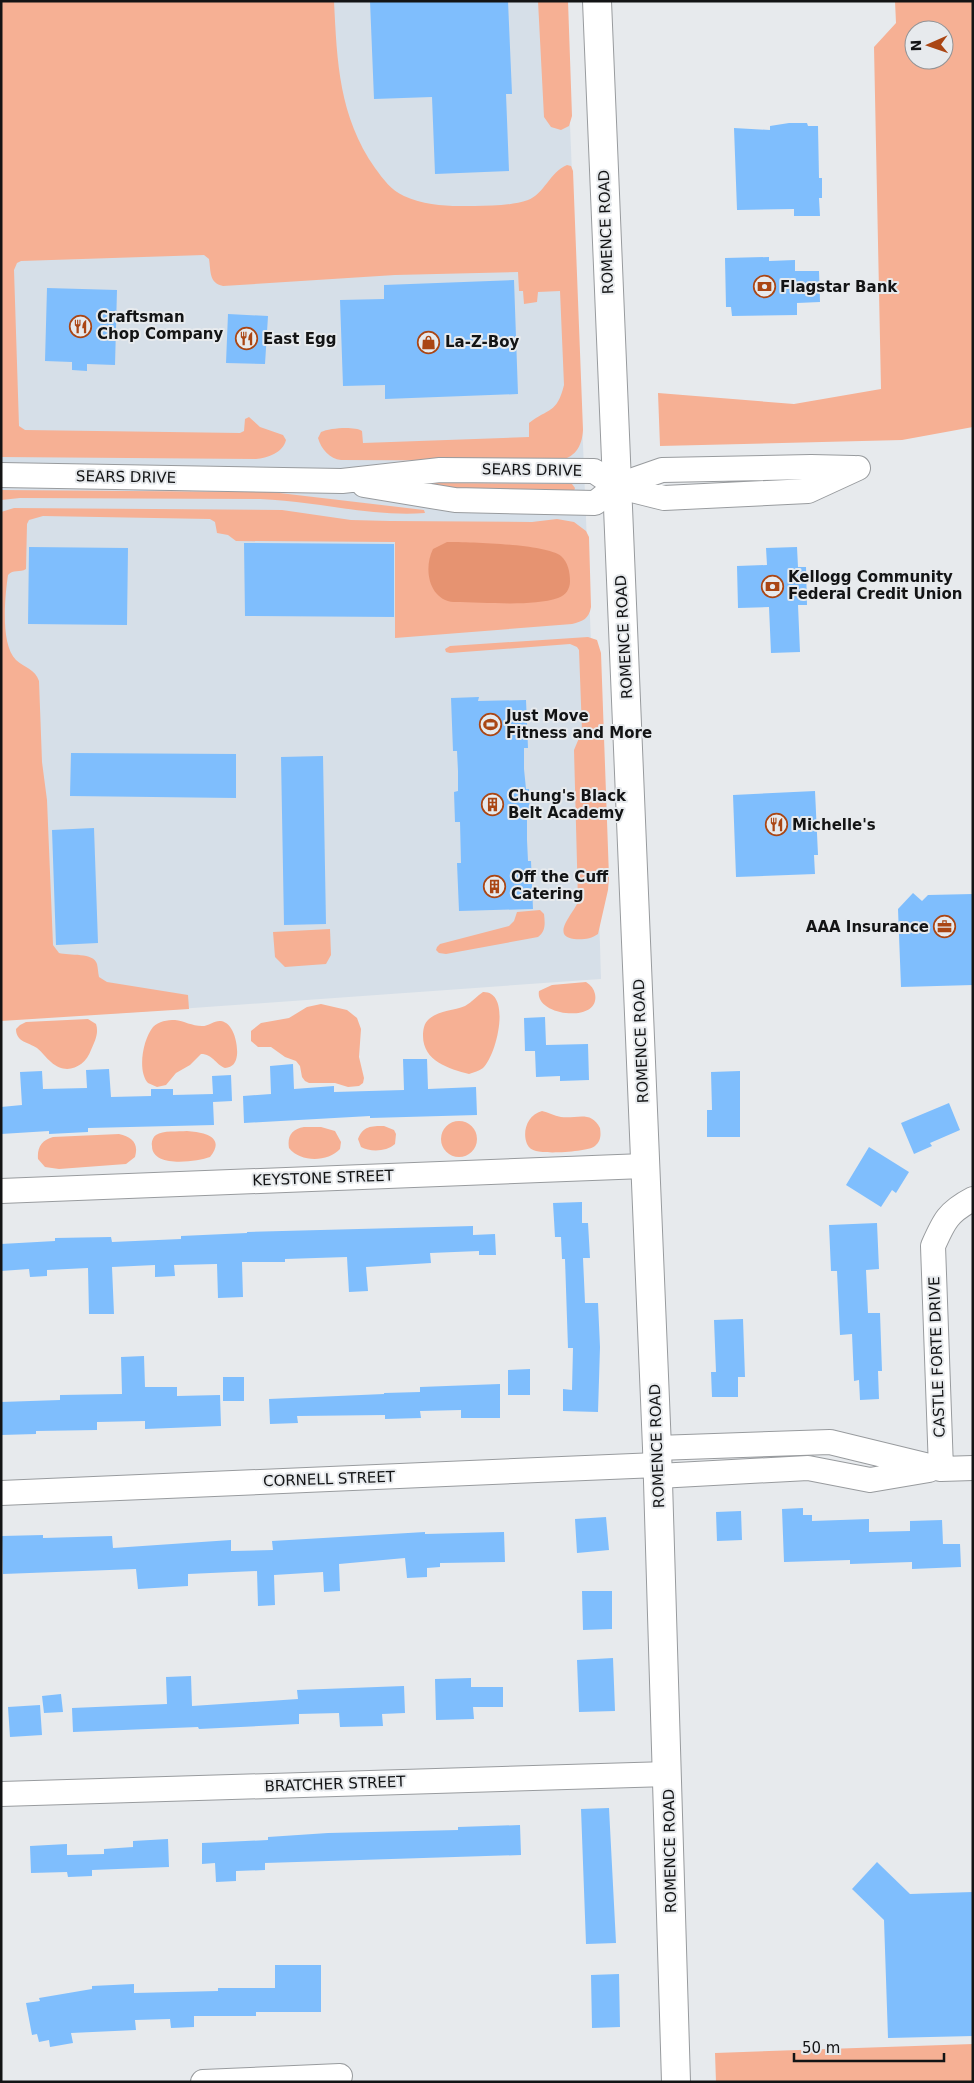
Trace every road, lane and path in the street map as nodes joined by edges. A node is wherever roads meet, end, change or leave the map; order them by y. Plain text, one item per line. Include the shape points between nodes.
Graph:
1 (597, 1) edge
2 (1, 475) edge
3 (342, 480) junction
4 (616, 486) junction
5 (644, 1166) junction
6 (1, 1191) edge
7 (973, 1199) edge
8 (658, 1463) junction
9 (973, 1468) edge
10 (941, 1469) junction
11 (1, 1493) edge
12 (668, 1774) junction
13 (1, 1794) edge
14 (340, 2076) dead end
15 (203, 2082) edge
16 (676, 2082) edge

1 - 4 street, ROMENCE ROAD
2 - 3 street, SEARS DRIVE
3 - 4 street, SEARS DRIVE via 440,470 594,471
3 - 4 street, SEARS DRIVE via 433,497 483,501 595,503
4 - 4 street via 664,498 808,492 858,468 662,470
4 - 5 street, ROMENCE ROAD via 639,979
5 - 6 street, KEYSTONE STREET
5 - 8 street, ROMENCE ROAD
7 - 10 street, CASTLE FORTE DRIVE via 955,1208 933,1246
8 - 10 street, CORNELL STREET via 830,1442
8 - 11 street, CORNELL STREET
8 - 12 street, ROMENCE ROAD
9 - 10 street, CORNELL STREET
12 - 13 street, BRATCHER STREET
12 - 16 street, ROMENCE ROAD
14 - 15 street

